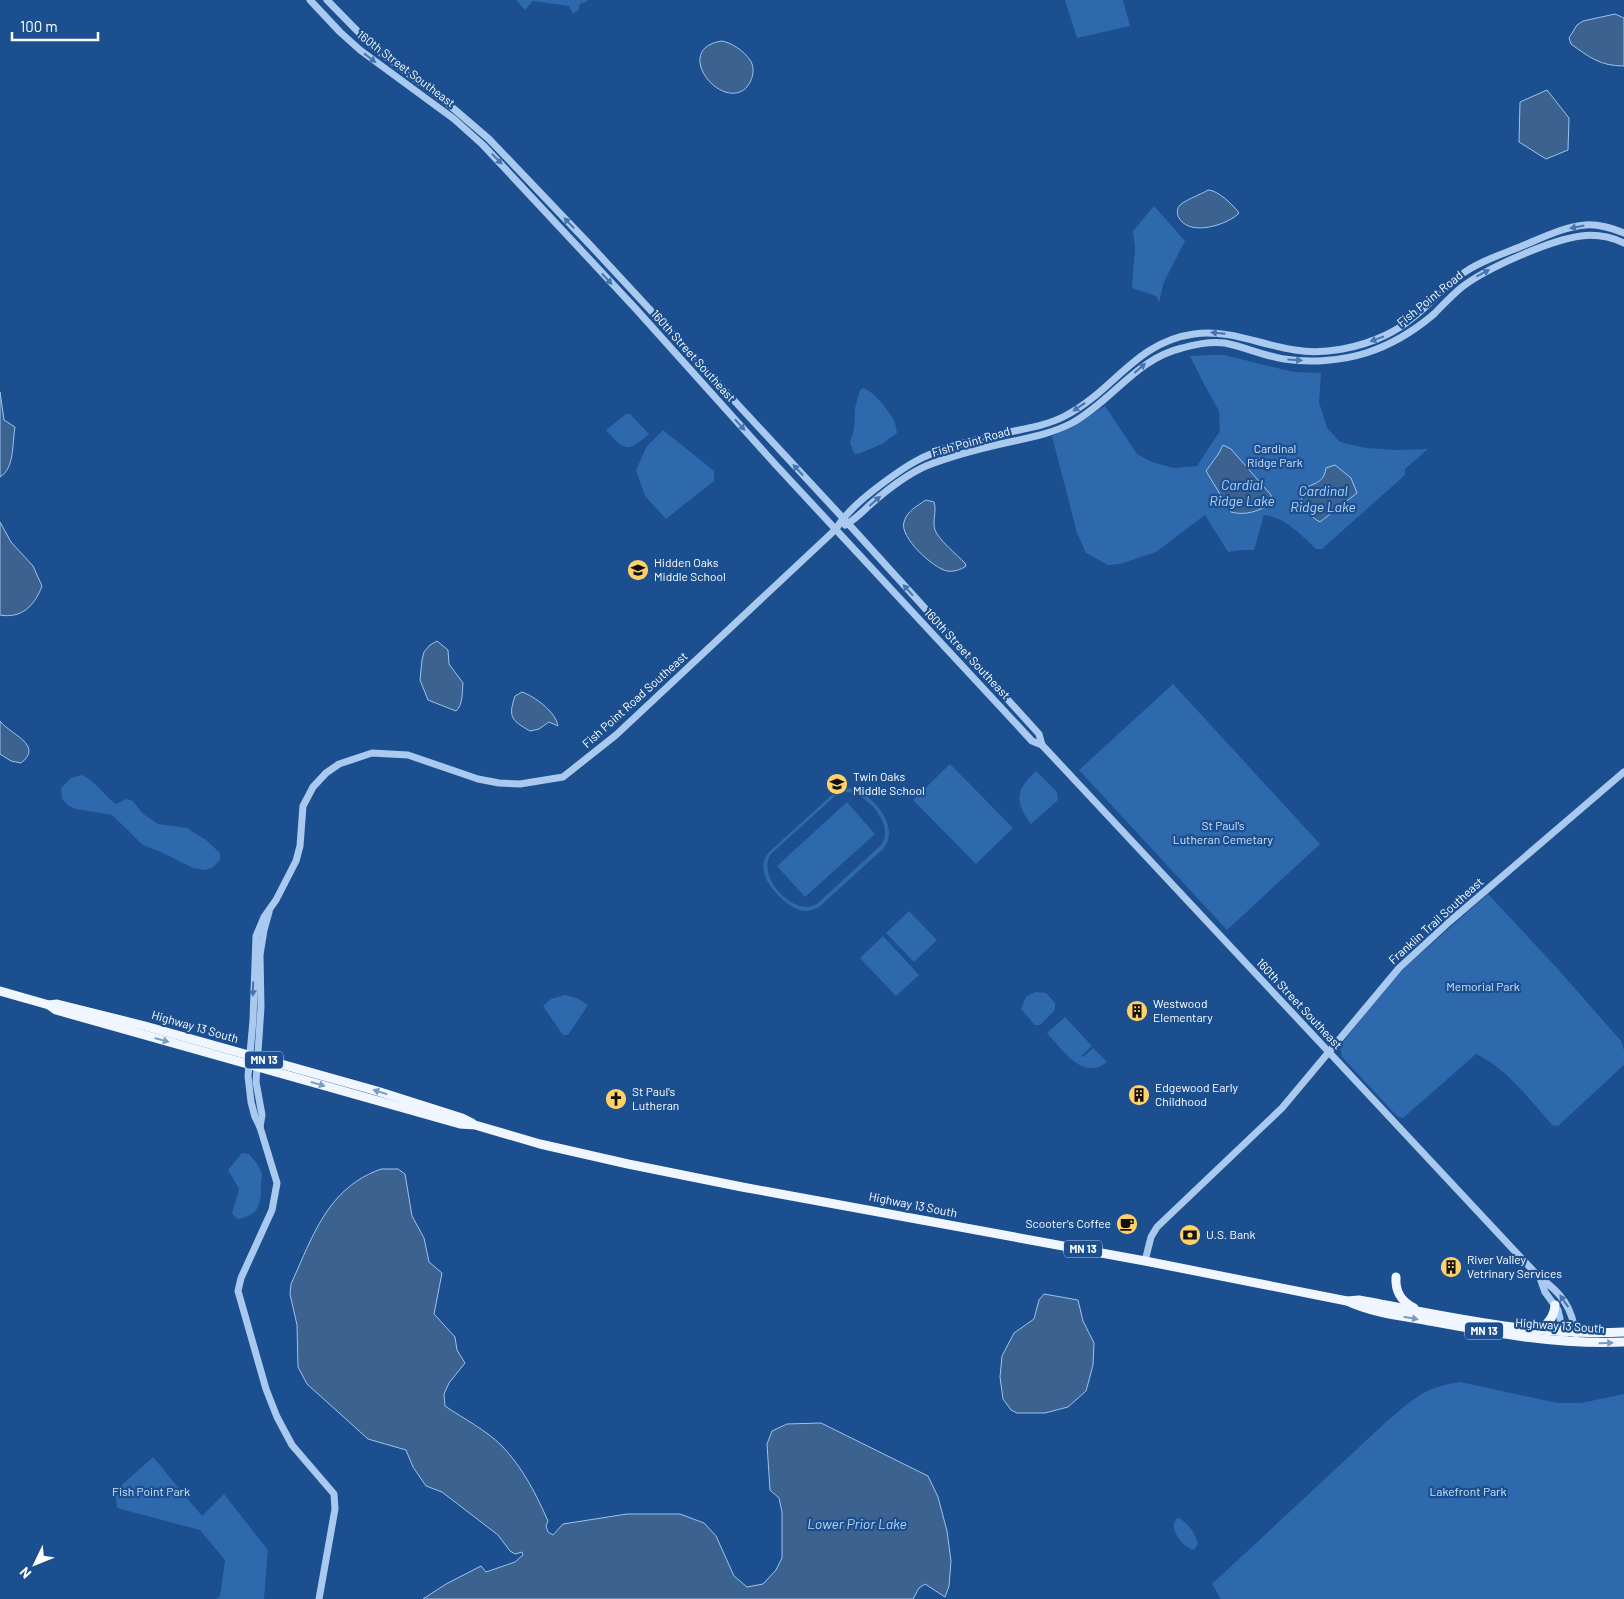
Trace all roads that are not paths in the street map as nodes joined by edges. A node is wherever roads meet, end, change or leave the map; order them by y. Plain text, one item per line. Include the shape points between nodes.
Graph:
1 (310, 0) edge
2 (327, 0) edge
3 (1624, 233) edge
4 (1624, 243) edge
5 (842, 518) junction
6 (848, 524) junction
7 (836, 530) junction
8 (1042, 745) junction
9 (1624, 772) edge
10 (270, 910) junction
11 (0, 991) edge
12 (1329, 1052) junction
13 (248, 1060) junction
14 (258, 1062) junction
15 (260, 1127) junction
16 (1145, 1261) junction
17 (1396, 1277) dead end
18 (1540, 1278) junction
19 (1347, 1301) junction
20 (1555, 1305) junction
21 (1418, 1311) junction
22 (1534, 1330) junction
23 (1576, 1332) junction
24 (1624, 1332) edge
25 (1564, 1337) junction
26 (1577, 1342) junction
27 (1624, 1342) edge
28 (319, 1599) edge

1 -> 7 street, 160th Street Southeast via 360,50 458,122 483,145
5 -> 2 street, 160th Street Southeast via 489,139 448,103 373,48
3 -> 5 street, Fish Point Road via 1605,226 1565,229 1487,260 1467,270 1402,326 1385,336 1334,351 1296,351 1212,332 1178,336 1146,351 1093,397 1064,416 929,455 896,473
6 -> 4 street, Fish Point Road via 885,492 924,467 1068,425 1097,407 1148,361 1162,354 1216,342 1283,359 1346,358 1388,344 1408,333 1467,283 1492,268 1581,236 1606,237
5 - 6 street, 160th Street Southeast
5 - 7 street, Fish Point Road
6 - 7 street, Fish Point Road
8 -> 6 street, 160th Street Southeast via 1040,734
7 - 8 street, 160th Street Southeast via 1032,741
7 - 10 street, Fish Point Road Southeast via 616,735 563,777 520,784 499,783 408,755 372,753 339,764 313,787 303,806 296,860
8 - 12 street, 160th Street Southeast
9 - 12 street, Franklin Trail Southeast via 1399,968
10 -> 13 street, Fish Point Road Southeast via 258,927 254,946 253,1020
10 - 14 street, Fish Point Road Southeast via 260,955
11 - 13 main road, Highway 13 South / MN 13 via 56,1010
12 - 16 street, Franklin Trail Southeast via 1276,1115 1157,1227 1150,1237
12 - 18 street, 160th Street Southeast
13 - 14 main road, Highway 13 South / MN 13
13 - 15 street, Fish Point Road Southeast via 251,1102
14 - 15 street, Fish Point Road Southeast via 256,1082 262,1115
14 - 16 main road, Highway 13 South / MN 13 via 460,1124 475,1125 540,1144 733,1185
15 - 28 street, Fish Point Road Southeast via 277,1183 276,1192 272,1210 238,1291 277,1417 292,1444 334,1494 335,1509
16 - 19 main road, Highway 13 South / MN 13
17 - 21 main road via 1397,1292
18 - 20 street, 160th Street Southeast via 1544,1292
23 -> 18 street, 160th Street Southeast via 1568,1305 1552,1286
19 - 21 main road, Highway 13 South / MN 13 via 1360,1300
19 -> 25 main road, Highway 13 South / MN 13 via 1402,1316 1496,1334
20 - 22 main road via 1551,1320
20 - 25 street, 160th Street Southeast
21 - 22 main road, Highway 13 South / MN 13
22 - 25 main road, Highway 13 South / MN 13
23 - 24 main road, Highway 13 South / MN 13
23 - 25 main road, Highway 13 South / MN 13
23 - 26 street, 160th Street Southeast
25 - 26 main road, Highway 13 South / MN 13
26 -> 27 main road, Highway 13 South / MN 13

